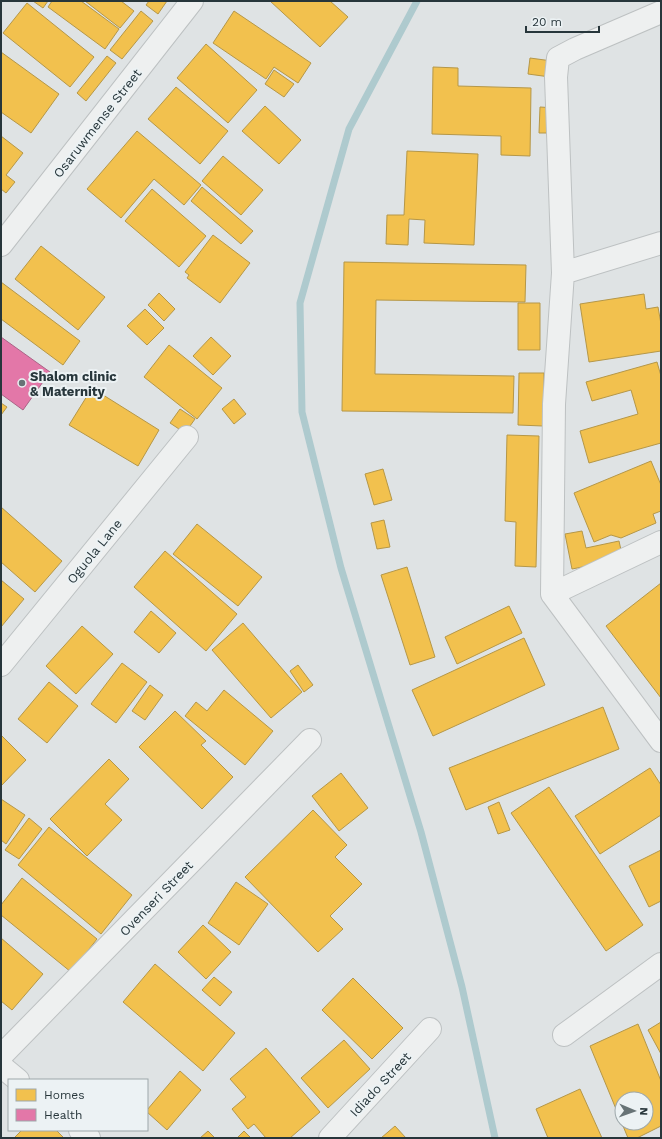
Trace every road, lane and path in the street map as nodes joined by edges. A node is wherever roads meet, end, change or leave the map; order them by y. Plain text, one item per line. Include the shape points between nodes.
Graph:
1 (192, 1) edge
2 (661, 12) edge
3 (661, 243) edge
4 (1, 245) edge
5 (563, 273) junction
6 (188, 437) dead end
7 (661, 542) edge
8 (552, 594) junction
9 (1, 666) edge
10 (310, 740) dead end
11 (661, 741) edge
12 (661, 964) edge
13 (430, 1029) dead end
14 (564, 1035) dead end
15 (1, 1056) edge
16 (1, 1066) edge
17 (17, 1079) edge
18 (81, 1131) edge
19 (89, 1138) edge
20 (330, 1138) edge

1 - 4 street, Osaruwmense Street
2 - 5 street via 558,58 556,77
3 - 5 street
5 - 8 street via 554,404
6 - 9 street, Oguola Lane
7 - 8 street
8 - 11 street
10 - 15 street, Ovenseri Street
12 - 14 street
13 - 20 street, Idiado Street
16 - 17 street
18 - 19 street

